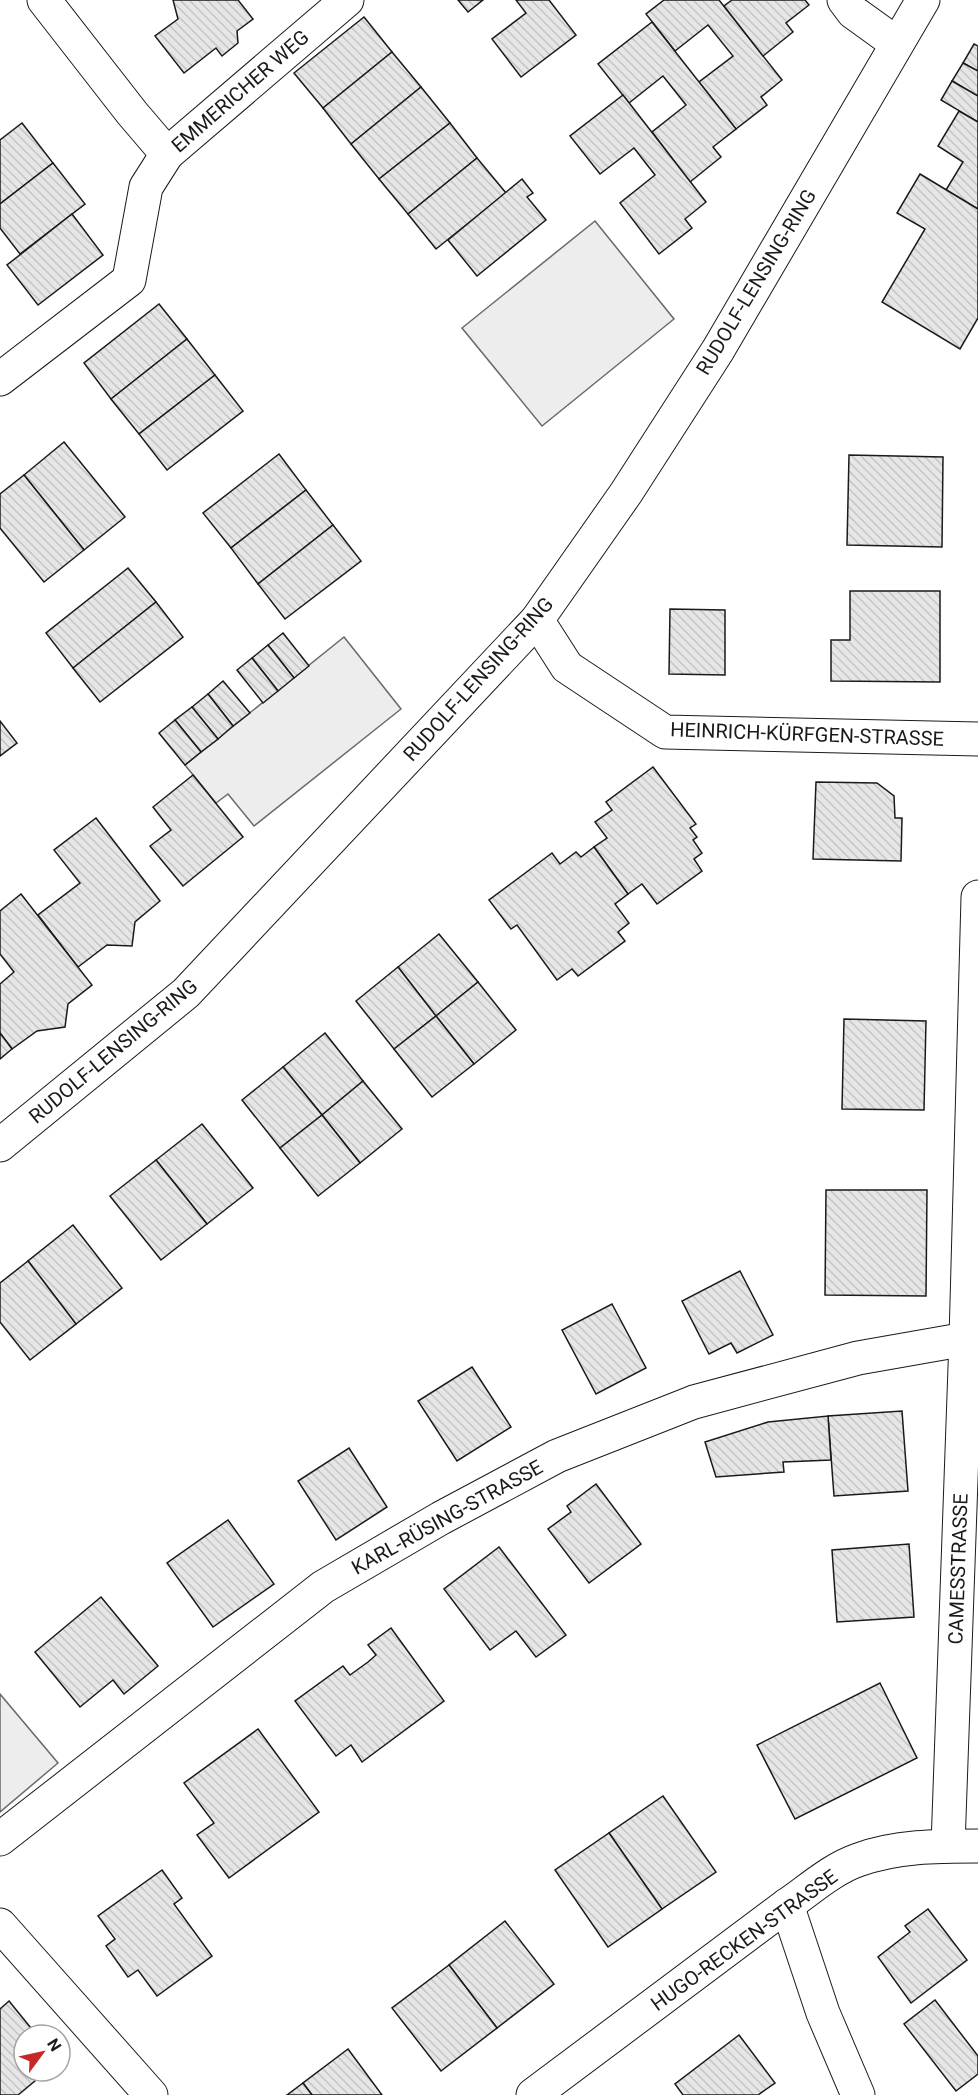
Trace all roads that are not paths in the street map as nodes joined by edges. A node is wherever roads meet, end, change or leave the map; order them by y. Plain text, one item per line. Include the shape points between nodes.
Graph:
1 (44, 0) edge
2 (346, 0) edge
3 (843, 0) edge
4 (923, 0) edge
5 (896, 43) junction
6 (167, 154) junction
7 (0, 379) edge
8 (537, 620) junction
9 (978, 739) edge
10 (978, 897) edge
11 (0, 1145) edge
12 (966, 1339) junction
13 (0, 1839) edge
14 (963, 1846) edge
15 (787, 1905) junction
16 (0, 1925) edge
17 (151, 2095) edge
18 (534, 2095) edge
19 (858, 2095) edge

1 - 6 street
2 - 6 street, EMMERICHER WEG
3 - 5 street via 853,12
4 - 5 street, RUDOLF-LENSING-RING
5 - 8 street, RUDOLF-LENSING-RING via 718,350 626,493
6 - 7 street, EMMERICHER WEG via 146,188 129,280
8 - 9 street, HEINRICH-KÜRFGEN-STRASSE via 567,667 665,732
8 - 11 street, RUDOLF-LENSING-RING via 186,993
10 - 12 street, CAMESSTRASSE
12 - 13 street, KARL-RÜSING-STRASSE via 858,1358 694,1402 557,1456 323,1587
12 - 14 street, CAMESSTRASSE
14 - 15 street, HUGO-RECKEN-STRASSE via 897,1849 856,1860
15 - 18 street, HUGO-RECKEN-STRASSE
15 - 19 street via 823,2013
16 - 17 street

